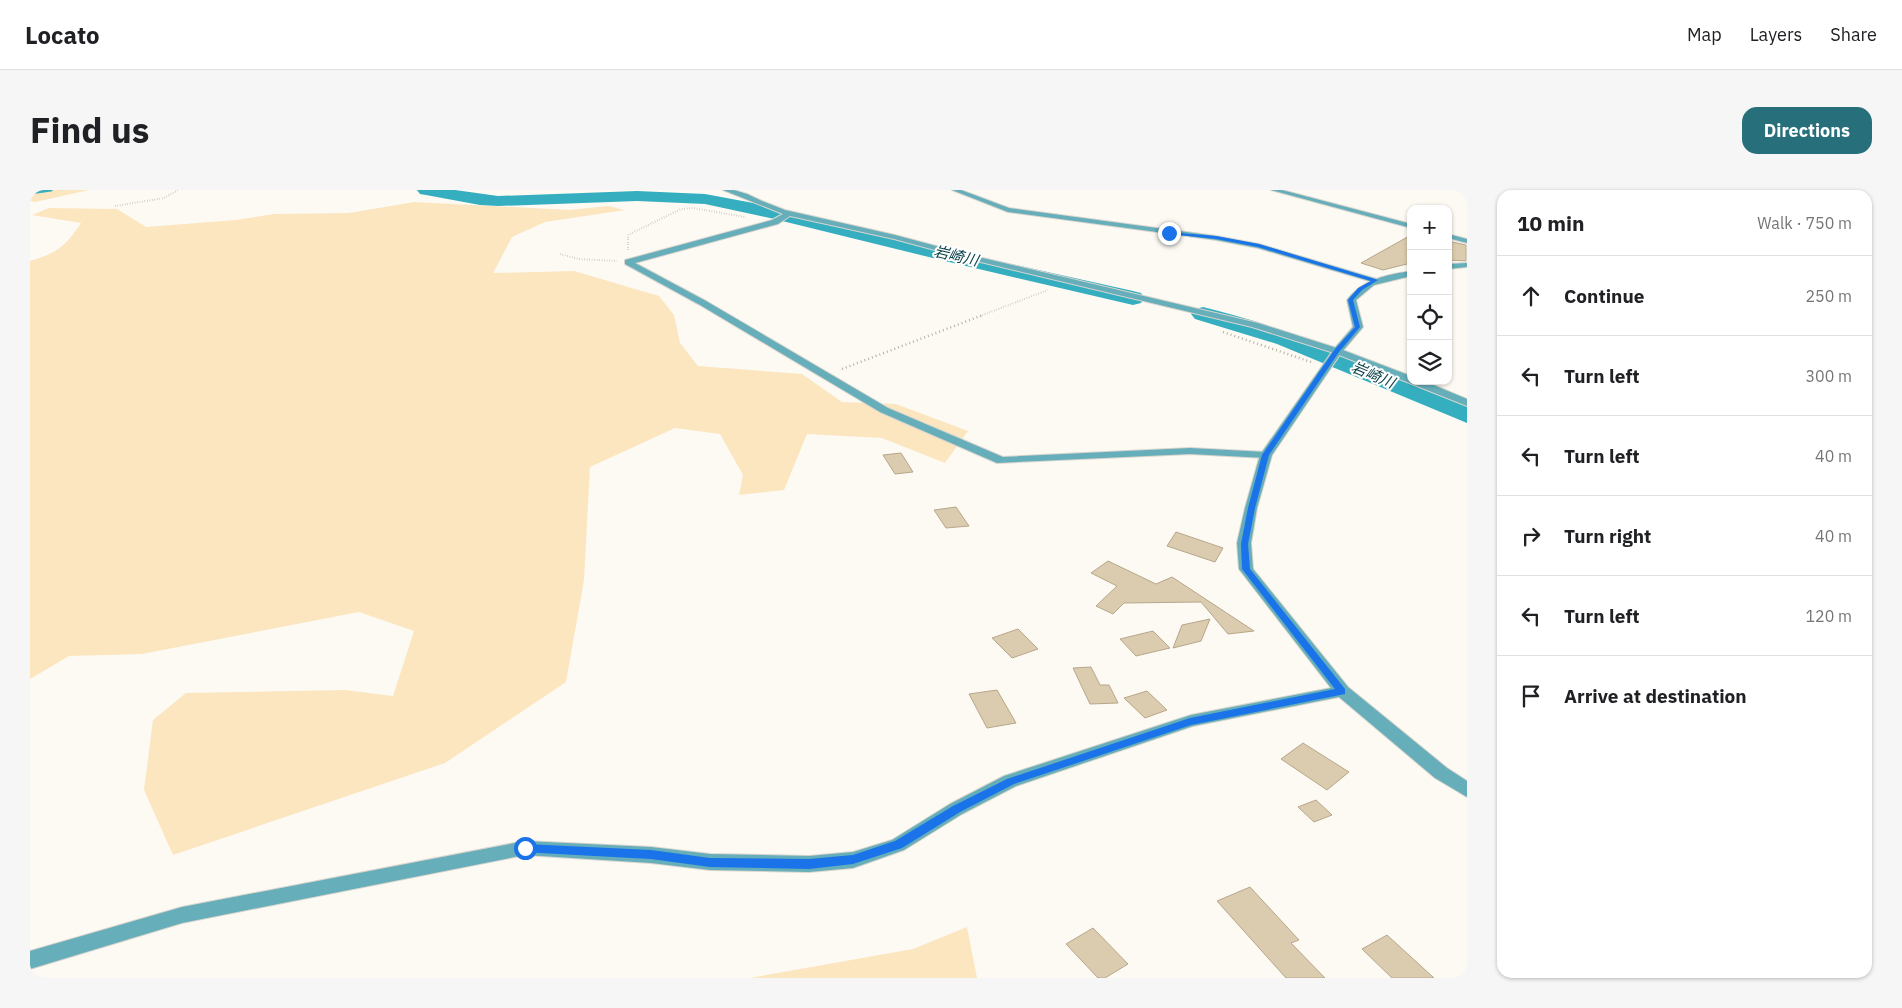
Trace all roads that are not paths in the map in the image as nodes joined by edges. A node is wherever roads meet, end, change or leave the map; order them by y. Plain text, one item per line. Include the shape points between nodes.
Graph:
1 (726, 190) edge
2 (756, 190) edge
3 (955, 190) edge
4 (1274, 190) edge
5 (745, 195) junction
6 (735, 200) dead end
7 (790, 213) junction
8 (1407, 225) edge
9 (1452, 237) edge
10 (1467, 241) edge
11 (1467, 265) edge
12 (1452, 267) edge
13 (1407, 274) edge
14 (1376, 280) junction
15 (1331, 359) junction
16 (1407, 379) edge
17 (1424, 385) edge
18 (1467, 403) edge
19 (1266, 455) junction
20 (1342, 691) junction
21 (1467, 790) edge
22 (30, 960) edge

1 - 5 street
2 - 5 street
3 - 14 street via 1008,210 1259,246
4 - 8 street
5 - 6 street
5 - 7 street
7 - 15 street via 1223,316
7 - 19 street via 775,222 628,262 884,410 1001,461 1190,451
9 - 10 street
11 - 12 street
13 - 14 street
14 - 15 street via 1360,289 1351,300 1358,327
15 - 16 street
15 - 19 street
17 - 18 street
19 - 20 street via 1244,544 1246,569
20 - 21 street via 1441,773
20 - 22 street via 1190,722 1010,781 898,845 853,860 809,864 710,862 651,855 525,848 182,915

